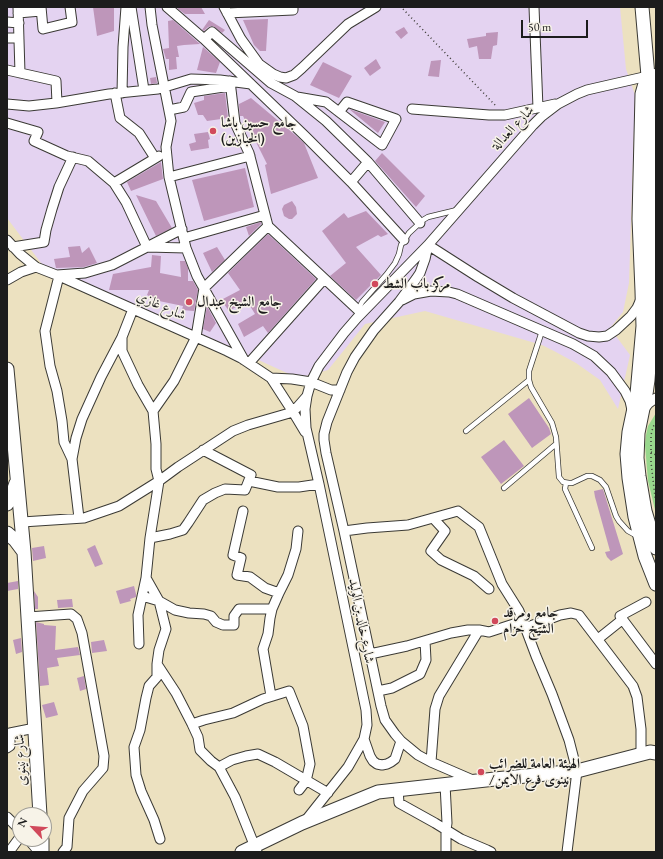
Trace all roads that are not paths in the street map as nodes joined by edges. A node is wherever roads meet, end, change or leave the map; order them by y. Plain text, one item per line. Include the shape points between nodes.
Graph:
1 (70, 7) edge
2 (126, 7) edge
3 (131, 7) edge
4 (150, 7) edge
5 (167, 7) edge
6 (292, 7) edge
7 (376, 7) edge
8 (534, 7) edge
9 (642, 7) edge
10 (41, 9) edge
11 (18, 10) edge
12 (226, 10) edge
13 (7, 22) edge
14 (19, 22) junction
15 (644, 30) junction
16 (7, 38) edge
17 (19, 38) junction
18 (204, 39) junction
19 (656, 44) edge
20 (7, 70) edge
21 (20, 73) junction
22 (652, 75) edge
23 (230, 84) junction
24 (251, 84) junction
25 (164, 87) junction
26 (144, 90) junction
27 (119, 93) junction
28 (296, 96) junction
29 (58, 103) junction
30 (7, 104) edge
31 (558, 104) junction
32 (538, 108) junction
33 (412, 109) dead end
34 (169, 110) junction
35 (339, 112) junction
36 (7, 123) edge
37 (167, 152) junction
38 (250, 156) junction
39 (73, 158) junction
40 (155, 158) junction
41 (368, 162) junction
42 (169, 176) junction
43 (653, 177) edge
44 (351, 182) junction
45 (114, 183) junction
46 (459, 210) junction
47 (265, 215) junction
48 (420, 223) junction
49 (268, 226) junction
50 (183, 233) junction
51 (404, 240) junction
52 (10, 243) edge
53 (428, 245) junction
54 (147, 247) junction
55 (186, 248) junction
56 (36, 267) junction
57 (58, 276) junction
58 (324, 279) junction
59 (7, 280) edge
60 (204, 288) junction
61 (642, 291) junction
62 (399, 302) junction
63 (133, 309) junction
64 (357, 314) junction
65 (542, 331) junction
66 (122, 337) junction
67 (196, 337) junction
68 (246, 362) junction
69 (7, 369) edge
70 (653, 369) edge
71 (271, 378) junction
72 (529, 380) junction
73 (311, 382) junction
74 (8, 384) edge
75 (340, 390) junction
76 (307, 396) junction
77 (656, 398) edge
78 (153, 411) junction
79 (642, 411) junction
80 (293, 412) junction
81 (632, 419) junction
82 (466, 431) dead end
83 (309, 438) junction
84 (556, 444) junction
85 (203, 450) junction
86 (72, 459) junction
87 (12, 479) edge
88 (249, 480) junction
89 (159, 481) junction
90 (566, 483) junction
91 (319, 484) junction
92 (504, 488) dead end
93 (7, 504) edge
94 (243, 511) dead end
95 (79, 518) junction
96 (433, 518) junction
97 (22, 522) junction
98 (298, 531) dead end
99 (344, 531) junction
100 (7, 533) edge
101 (640, 537) junction
102 (150, 538) junction
103 (592, 548) dead end
104 (656, 548) edge
105 (24, 552) junction
106 (146, 578) junction
107 (656, 584) edge
108 (489, 589) dead end
109 (279, 593) junction
110 (142, 596) junction
111 (159, 601) junction
112 (646, 602) dead end
113 (272, 609) junction
114 (28, 617) junction
115 (623, 619) junction
116 (524, 625) junction
117 (479, 630) junction
118 (598, 639) junction
119 (425, 641) junction
120 (139, 644) dead end
121 (370, 654) junction
122 (156, 664) junction
123 (656, 664) edge
124 (378, 691) junction
125 (271, 696) junction
126 (192, 724) junction
127 (35, 728) junction
128 (364, 740) junction
129 (401, 741) junction
130 (7, 748) edge
131 (651, 750) edge
132 (430, 762) junction
133 (219, 767) junction
134 (577, 771) junction
135 (306, 781) junction
136 (476, 781) junction
137 (445, 784) junction
138 (398, 789) junction
139 (299, 790) dead end
140 (328, 793) junction
141 (40, 807) edge
142 (305, 821) junction
143 (446, 830) junction
144 (160, 839) dead end
145 (256, 849) edge
146 (63, 852) edge
147 (242, 852) edge
148 (446, 852) edge
149 (491, 852) edge
150 (567, 852) edge

1 - 10 street via 72,22 43,29
2 - 27 street
3 - 26 street
4 - 25 street
5 - 18 street
6 - 12 street via 293,10
7 - 12 street via 348,24 294,75 286,78 280,78 259,64 241,39
8 - 32 street
9 - 15 main road
10 - 11 street
11 - 14 street
13 - 14 street
14 - 17 street
15 - 19 main road
15 - 22 main road
16 - 17 street
17 - 21 street
18 - 24 street
18 - 28 street via 212,32 271,83
20 - 21 street
21 - 29 street via 56,81
22 - 31 street, شارع العدالة via 587,90
22 - 43 main road
22 - 61 main road via 644,85 642,94 639,192
23 - 24 street
23 - 25 street via 220,80 191,79
23 - 34 street via 191,92 184,107
23 - 38 street via 235,124
24 - 44 street
25 - 26 street
25 - 34 street
26 - 27 street
27 - 29 street
27 - 40 street via 120,118 140,134
28 - 35 street via 326,102
28 - 41 street
29 - 30 street via 29,106
31 - 32 street
31 - 46 street, شارع العدالة via 533,125
32 - 33 street via 505,115
34 - 37 street
35 - 35 street via 382,146 396,119 347,102
36 - 39 street via 38,132 34,141
37 - 40 street
37 - 42 street
38 - 42 street
38 - 47 street
39 - 45 street via 88,161
39 - 52 street via 59,187 44,242
40 - 45 street
41 - 44 street
41 - 48 street
42 - 50 street
43 - 70 main road via 649,235
44 - 51 street
45 - 54 street
46 - 48 lane via 428,217
46 - 53 street, شارع العدالة
47 - 49 street
47 - 50 street
48 - 51 lane
49 - 58 street
49 - 60 street
50 - 54 street
50 - 55 street
51 - 64 lane via 395,263 362,302
52 - 56 street, شارع غازي
53 - 61 street via 501,291 588,336 607,336 624,324 641,301
53 - 62 street via 420,273
53 - 64 street, شارع العدالة
54 - 55 street
54 - 57 street via 112,265 85,273
55 - 60 street
56 - 57 street, شارع غازي
56 - 59 street
57 - 63 street, شارع غازي
57 - 86 street via 46,331 64,442
58 - 64 street
58 - 68 street
60 - 67 street
60 - 68 street
61 - 81 main road via 643,326 637,394
62 - 65 street via 423,292 448,292
62 - 75 street via 364,343
63 - 66 street
63 - 67 street, شارع غازي
64 - 73 street, شارع خالد بن الوليد via 323,360
65 - 72 lane via 529,371
65 - 81 street via 584,349 603,363 625,391 630,401
66 - 78 street via 122,351
66 - 86 street via 82,419
67 - 68 street, شارع غازي
67 - 78 street via 174,381
68 - 71 street, شارع غازي
69 - 74 main road, شارع نينوى
70 - 79 main road
71 - 73 street via 292,378
71 - 80 street, شارع غازي
72 - 82 lane
72 - 84 lane via 552,423
73 - 75 street via 331,390
73 - 76 street, شارع خالد بن الوليد
74 - 87 main road, شارع نينوى
75 - 99 street via 324,440
76 - 80 street
76 - 83 street, شارع خالد بن الوليد via 305,409
77 - 79 street
78 - 89 street
79 - 104 main road via 637,444 638,470 645,511
80 - 83 street, شارع غازي
80 - 85 street via 233,430
81 - 101 main road via 627,466
83 - 91 street, شارع خالد بن الوليد
84 - 90 lane via 559,474 561,480
84 - 92 lane
85 - 88 street via 251,475
85 - 89 street
86 - 95 street
87 - 93 main road via 11,497
87 - 97 main road, شارع نينوى
88 - 91 street via 278,487
88 - 102 street via 245,490 225,489 203,500 183,530
89 - 95 street via 119,506
89 - 102 street
90 - 101 lane via 587,476 600,480 606,487 619,521 628,531
90 - 103 lane via 566,492
91 - 128 street, شارع خالد بن الوليد via 366,710
94 - 109 street via 233,555 241,558 237,575 250,578
95 - 97 street
96 - 99 street via 408,525
96 - 108 street via 445,531 431,551 441,560 474,576
96 - 116 street via 458,512 479,527 502,584 519,611
97 - 105 main road, شارع نينوى
98 - 109 street via 296,549
99 - 121 street
100 - 105 main road
101 - 107 main road
102 - 106 street
105 - 114 main road, شارع نينوى
106 - 110 street
106 - 111 street
109 - 113 street
110 - 111 street
110 - 120 street via 138,615
111 - 113 street via 175,610 211,616 223,625 234,625 234,616 239,609
111 - 122 street via 166,629
112 - 115 street via 620,616
113 - 125 street via 263,649
114 - 127 main road, شارع نينوى
114 - 146 street via 71,614 77,619 82,633 104,756 103,768 83,791 69,818 67,847
115 - 118 street
115 - 123 street
116 - 117 street via 489,632
116 - 118 street via 571,613 579,615
116 - 134 street via 569,740
117 - 119 street via 451,633
117 - 132 street via 439,696 435,709
118 - 131 street via 638,696 641,729
119 - 121 street
119 - 124 street via 426,660 420,674 392,688
121 - 124 street
122 - 126 street via 176,693
122 - 144 street via 157,677 149,686 134,747 136,775
124 - 129 street via 385,720
125 - 126 street via 233,713
125 - 135 street via 288,691 294,703 303,726 310,764
126 - 133 street via 200,750
127 - 130 street via 10,733 10,746
127 - 141 main road, شارع نينوى
128 - 129 street via 373,761 382,765 395,759
128 - 140 street, شارع خالد بن الوليد
129 - 132 street
131 - 134 main road
132 - 136 street
133 - 135 street via 232,760 258,754
133 - 145 street via 236,797
134 - 136 main road
134 - 150 street
135 - 139 street
135 - 140 street
136 - 137 main road
137 - 138 main road
137 - 143 street
138 - 142 main road via 378,792
138 - 143 street via 399,803
140 - 142 street, شارع خالد بن الوليد
142 - 145 main road
143 - 148 street
143 - 149 street via 461,840
145 - 147 main road

